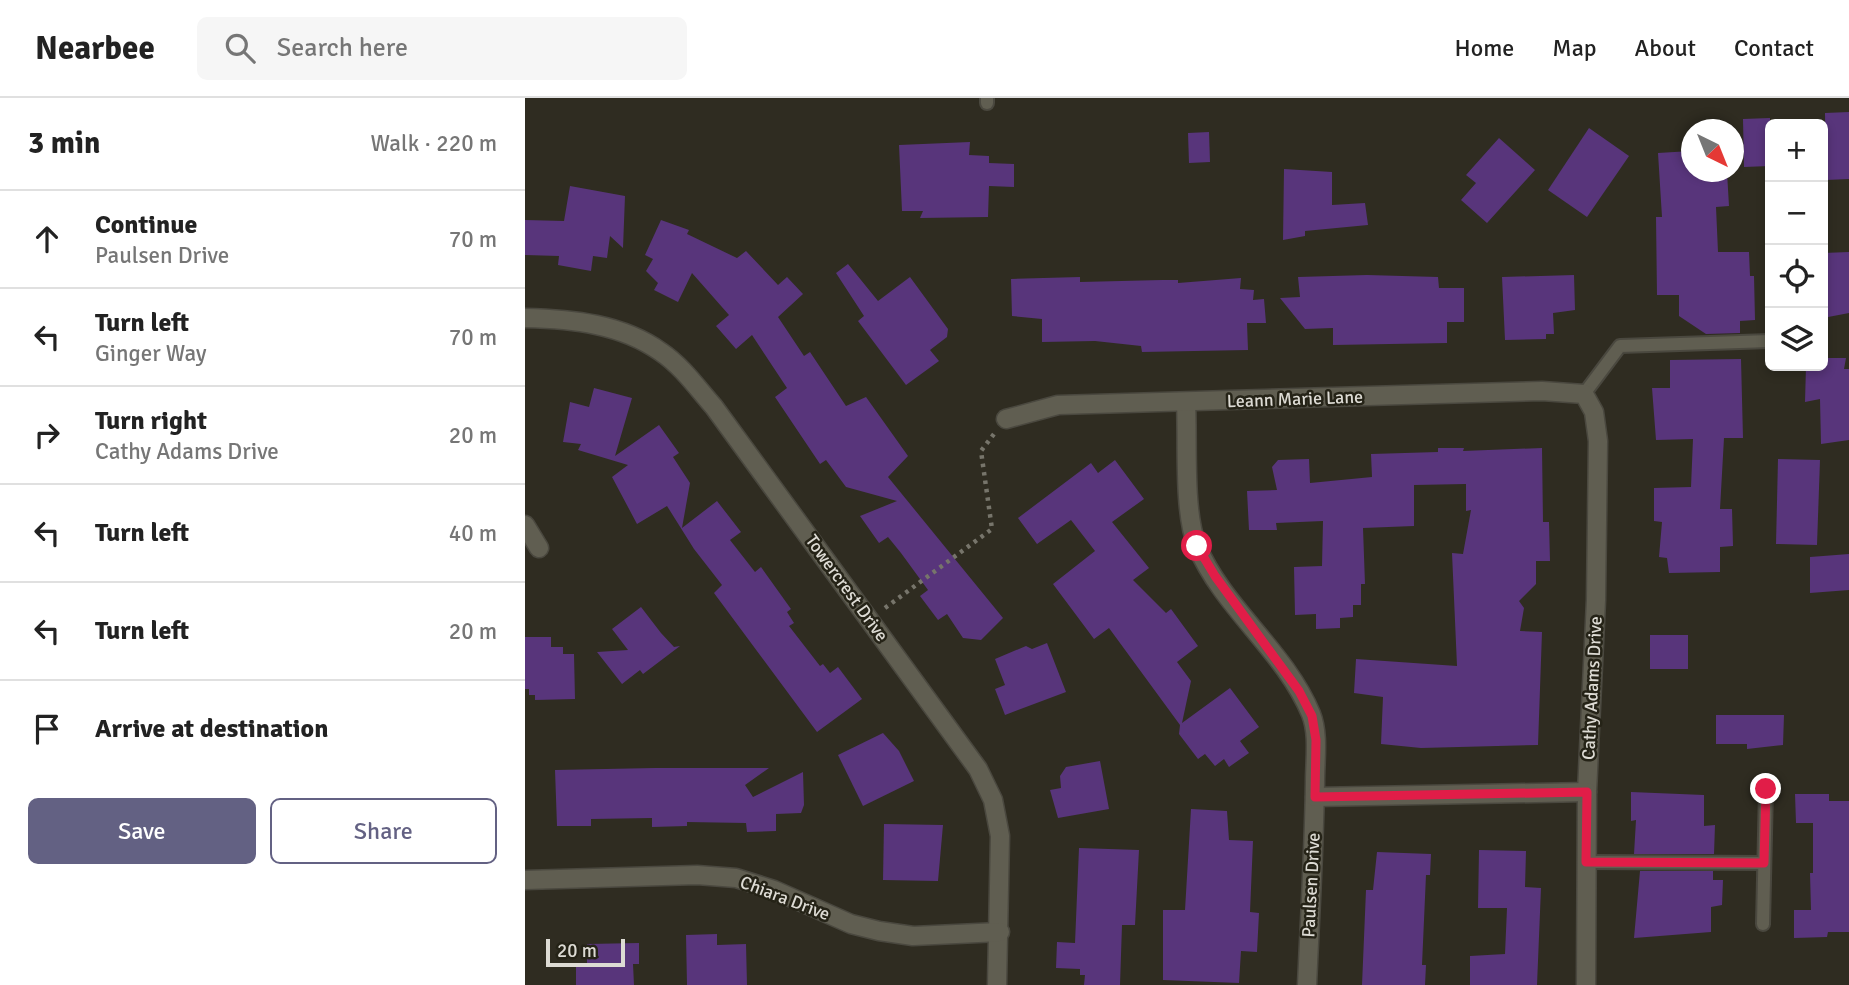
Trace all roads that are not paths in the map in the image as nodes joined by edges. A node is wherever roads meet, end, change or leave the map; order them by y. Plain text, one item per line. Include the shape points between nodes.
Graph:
1 (525, 318) edge
2 (1765, 341) edge
3 (1584, 394) junction
4 (1186, 402) junction
5 (1006, 419) road end
6 (525, 525) edge
7 (539, 548) dead end
8 (1766, 789) dead end
9 (1587, 792) junction
10 (1315, 797) junction
11 (1586, 862) junction
12 (1764, 863) junction
13 (525, 880) edge
14 (1763, 924) dead end
15 (1000, 932) junction
16 (997, 985) edge
17 (1307, 985) edge
18 (1586, 985) edge

1 - 15 street, Towercrest Drive via 585,321 632,335 662,352 714,407 959,740 993,800 1000,836
2 - 3 lane via 1620,346
3 - 4 street, Leann Marie Lane via 1542,391
3 - 9 street, Cathy Adams Drive via 1594,412 1598,441
4 - 5 street, Leann Marie Lane via 1058,405
4 - 10 street, Paulsen Drive via 1190,518 1197,546 1312,716
6 - 7 street
8 - 12 lane
9 - 10 street
9 - 11 street, Cathy Adams Drive
10 - 17 street, Paulsen Drive
11 - 12 lane
11 - 18 street, Cathy Adams Drive
12 - 14 lane
13 - 15 street, Chiara Drive via 697,874 736,878 879,931 913,936
15 - 16 street, Towercrest Drive

